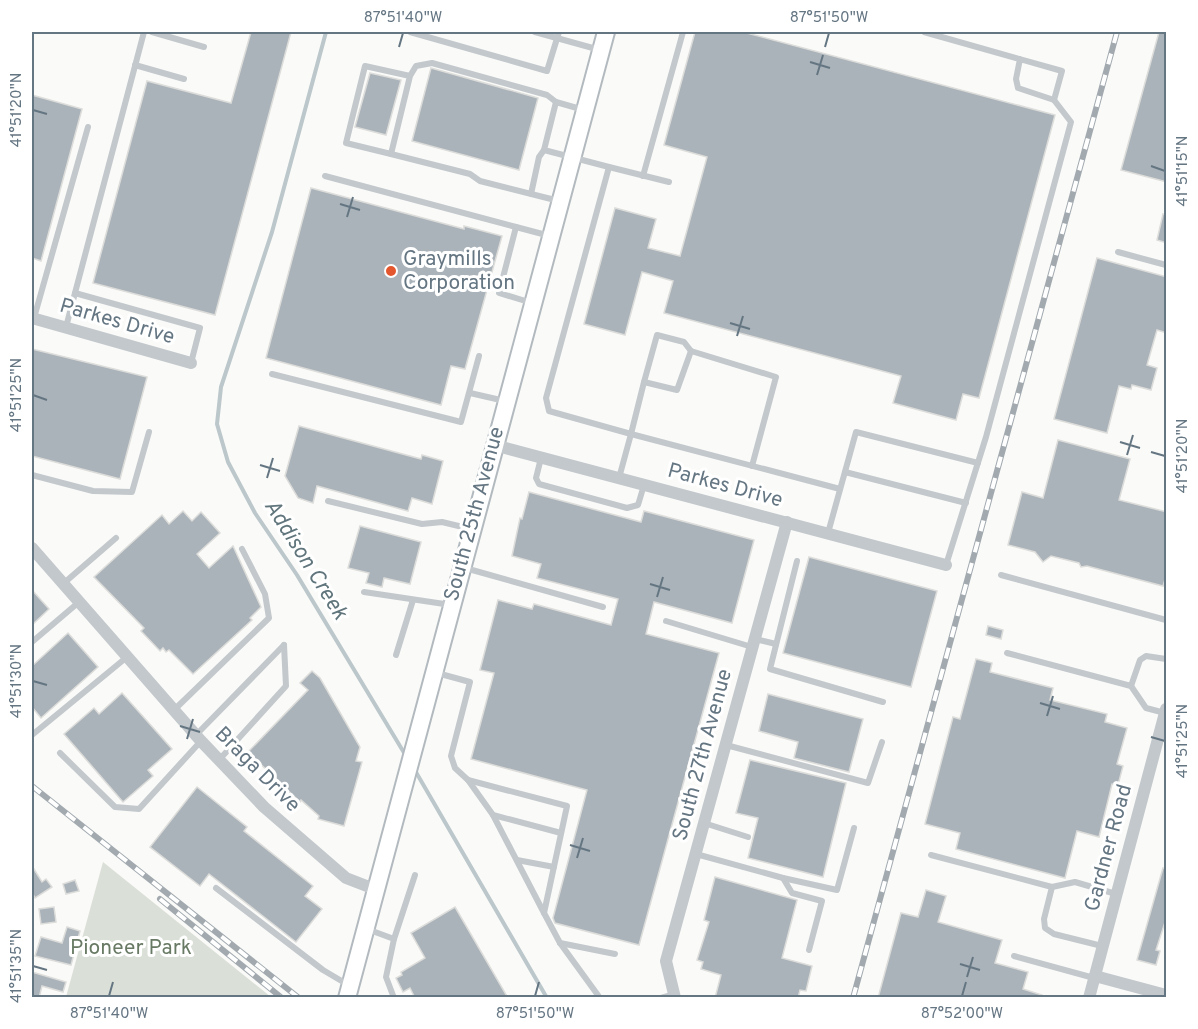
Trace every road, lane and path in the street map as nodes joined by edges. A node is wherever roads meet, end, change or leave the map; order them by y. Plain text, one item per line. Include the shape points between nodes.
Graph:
1 (144, 32) edge
2 (152, 32) edge
3 (410, 32) edge
4 (535, 32) edge
5 (606, 32) edge
6 (683, 32) edge
7 (924, 32) edge
8 (558, 34) edge
9 (204, 46) dead end
10 (601, 50) junction
11 (1020, 59) junction
12 (135, 65) junction
13 (410, 76) junction
14 (184, 79) dead end
15 (1054, 100) junction
16 (556, 102) junction
17 (584, 110) junction
18 (88, 127) dead end
19 (544, 150) junction
20 (391, 154) junction
21 (572, 157) junction
22 (609, 167) junction
23 (325, 176) dead end
24 (643, 176) junction
25 (669, 182) dead end
26 (531, 194) junction
27 (560, 201) junction
28 (516, 227) junction
29 (550, 236) junction
30 (1118, 252) dead end
31 (1167, 265) edge
32 (75, 293) junction
33 (532, 303) junction
34 (33, 318) edge
35 (66, 328) junction
36 (691, 351) junction
37 (479, 356) dead end
38 (191, 363) joint
39 (272, 374) dead end
40 (644, 382) junction
41 (470, 393) junction
42 (506, 401) junction
43 (149, 432) dead end
44 (631, 434) junction
45 (494, 445) junction
46 (541, 457) junction
47 (978, 463) junction
48 (752, 466) junction
49 (845, 472) junction
50 (32, 475) edge
51 (619, 478) junction
52 (644, 484) junction
53 (840, 489) junction
54 (328, 501) dead end
55 (966, 503) junction
56 (787, 522) junction
57 (471, 530) junction
58 (828, 533) junction
59 (116, 538) dead end
60 (32, 548) edge
61 (242, 549) dead end
62 (797, 561) dead end
63 (946, 565) joint
64 (462, 567) junction
65 (1001, 575) dead end
66 (64, 583) junction
67 (364, 592) dead end
68 (413, 600) junction
69 (80, 602) junction
70 (451, 605) junction
71 (603, 607) dead end
72 (1167, 620) edge
73 (666, 621) dead end
74 (32, 642) edge
75 (754, 643) junction
76 (776, 644) junction
77 (1007, 653) dead end
78 (396, 655) dead end
79 (128, 656) junction
80 (1167, 659) edge
81 (434, 672) junction
82 (1131, 686) junction
83 (883, 702) dead end
84 (174, 710) junction
85 (1166, 711) edge
86 (32, 735) edge
87 (199, 738) junction
88 (882, 742) dead end
89 (726, 745) junction
90 (60, 753) dead end
91 (218, 760) junction
92 (468, 780) junction
93 (494, 815) junction
94 (704, 823) junction
95 (854, 828) dead end
96 (561, 833) junction
97 (748, 837) dead end
98 (696, 854) junction
99 (931, 855) dead end
100 (517, 860) junction
101 (554, 867) junction
102 (415, 874) dead end
103 (783, 878) junction
104 (1052, 887) junction
105 (216, 888) dead end
106 (377, 890) junction
107 (1117, 894) junction
108 (544, 913) junction
109 (366, 929) junction
110 (394, 939) junction
111 (560, 943) junction
112 (1103, 946) junction
113 (809, 950) dead end
114 (615, 954) dead end
115 (1014, 956) dead end
116 (1095, 977) junction
117 (349, 992) edge
118 (1167, 995) edge
119 (675, 996) edge
120 (394, 998) edge
121 (600, 998) edge
122 (661, 998) edge
123 (1089, 998) edge

1 - 12 lane
2 - 9 lane
3 - 8 lane via 547,70
4 - 8 lane
5 - 10 main road, South 25th Avenue
6 - 24 lane
7 - 11 lane
8 - 10 lane
10 - 17 main road, South 25th Avenue
11 - 15 lane via 1018,88
11 - 15 lane via 1062,71
12 - 14 lane
12 - 32 lane
13 - 16 lane via 416,66 432,63 547,95
13 - 20 lane
13 - 20 lane via 365,66 346,143
15 - 47 lane via 1071,122
16 - 17 lane
16 - 19 lane
17 - 21 main road, South 25th Avenue
18 - 34 lane
19 - 21 lane
19 - 26 lane via 538,157
20 - 26 lane
21 - 22 lane
21 - 27 main road, South 25th Avenue
22 - 24 lane
22 - 44 lane via 546,398 549,411
23 - 28 lane
24 - 25 lane
26 - 27 lane
27 - 29 main road, South 25th Avenue
28 - 29 lane
28 - 33 lane via 499,293
29 - 33 main road, South 25th Avenue
30 - 31 lane
32 - 35 lane
32 - 38 lane via 200,328
33 - 42 main road, South 25th Avenue
34 - 35 street, Parkes Drive
35 - 38 street, Parkes Drive
36 - 40 lane via 677,390
36 - 40 lane via 684,342 657,335
36 - 48 lane via 776,377
37 - 41 lane
39 - 41 lane via 461,422
40 - 44 lane
41 - 42 lane
42 - 45 main road, South 25th Avenue
43 - 50 lane via 132,492 93,491
44 - 48 lane
44 - 51 lane
45 - 46 street, Parkes Drive
45 - 57 main road, South 25th Avenue
46 - 51 street, Parkes Drive
46 - 52 lane via 536,478 539,484 627,508 638,505
47 - 49 lane via 856,432
47 - 55 lane
48 - 53 lane
49 - 53 lane
49 - 55 lane
51 - 52 street, Parkes Drive
52 - 56 street, Parkes Drive
53 - 58 lane
54 - 57 lane via 422,524 442,522
55 - 63 lane
56 - 58 street, Parkes Drive
56 - 75 street, South 27th Avenue
57 - 64 main road, South 25th Avenue
58 - 63 street, Parkes Drive
59 - 66 lane
60 - 66 street, Braga Drive
61 - 84 lane via 265,594 269,618
62 - 76 lane
64 - 70 main road, South 25th Avenue
64 - 71 lane
65 - 72 lane
66 - 69 street, Braga Drive
67 - 68 lane
68 - 70 lane
68 - 78 lane
69 - 74 lane
69 - 79 street, Braga Drive
70 - 81 main road, South 25th Avenue
73 - 75 lane
75 - 76 lane
75 - 89 street, South 27th Avenue
76 - 83 lane via 770,669
77 - 82 lane
79 - 84 street, Braga Drive
79 - 86 lane
80 - 82 lane via 1146,656 1140,660
81 - 92 lane via 470,682 451,756 454,768
81 - 106 main road, South 25th Avenue
82 - 85 lane via 1146,708
84 - 87 street, Braga Drive
85 - 107 street, Gardner Road
87 - 90 lane via 139,809 115,807
87 - 91 street, Braga Drive
87 - 91 lane via 284,645 286,686
88 - 89 lane via 868,783
89 - 94 street, South 27th Avenue
91 - 106 street, Braga Drive via 264,807 346,878
92 - 93 lane
92 - 96 lane via 567,806
93 - 96 lane
93 - 100 lane
94 - 97 lane
94 - 98 street, South 27th Avenue
95 - 103 lane via 837,890
96 - 101 lane
98 - 103 lane
98 - 119 street, South 27th Avenue via 666,961
99 - 104 lane
100 - 101 lane
100 - 108 lane
101 - 108 lane
102 - 110 lane
103 - 113 lane via 792,893 822,901
104 - 107 lane via 1075,882
104 - 112 lane via 1045,928 1054,934
105 - 117 lane
106 - 109 main road, South 25th Avenue
107 - 112 street, Gardner Road
108 - 111 lane
109 - 110 lane
109 - 117 main road, South 25th Avenue
110 - 120 lane via 386,977
111 - 114 lane
111 - 121 lane
112 - 116 street, Gardner Road
115 - 116 lane
116 - 118 street
116 - 123 street, Gardner Road
119 - 122 lane

